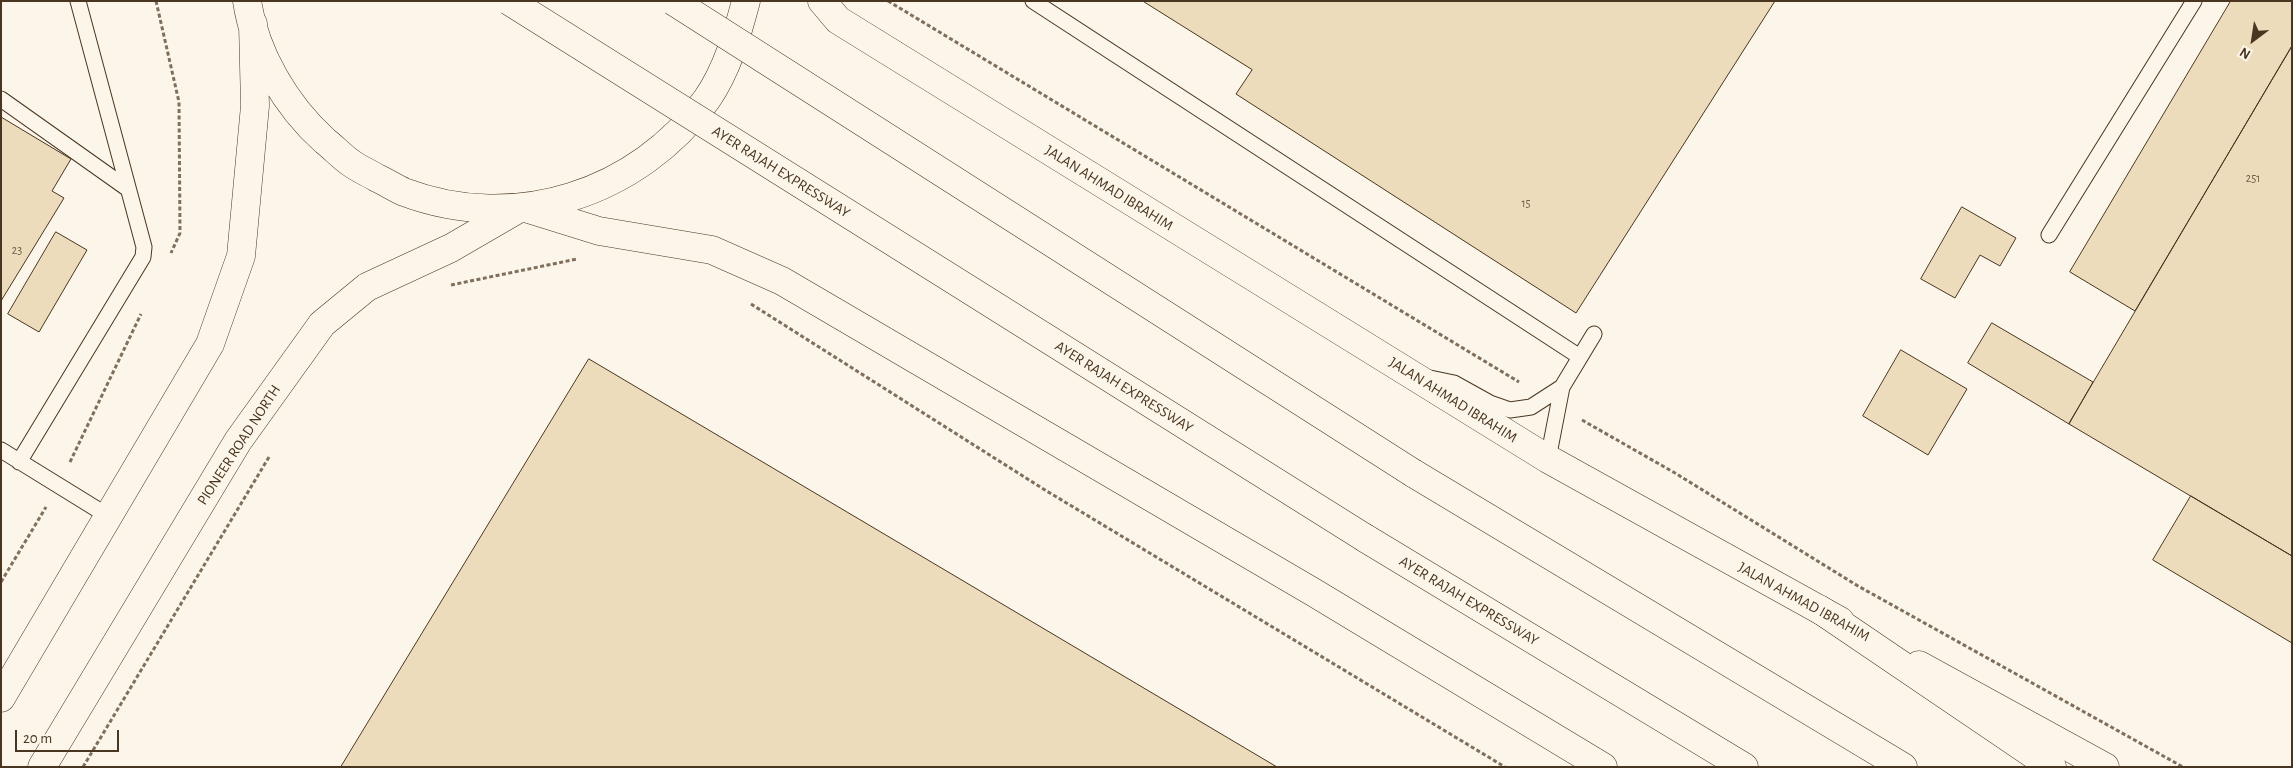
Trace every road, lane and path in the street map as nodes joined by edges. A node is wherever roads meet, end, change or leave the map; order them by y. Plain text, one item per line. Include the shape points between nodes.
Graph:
1 (78, 1) edge
2 (509, 1) edge
3 (673, 1) edge
4 (746, 1) edge
5 (822, 1) edge
6 (1033, 1) edge
7 (2194, 1) edge
8 (248, 9) edge
9 (1, 100) edge
10 (128, 188) junction
11 (523, 208) junction
12 (2049, 235) dead end
13 (581, 259) dead end
14 (445, 286) dead end
15 (748, 303) dead end
16 (1594, 334) dead end
17 (1580, 357) junction
18 (1411, 374) junction
19 (1562, 386) junction
20 (1, 450) edge
21 (270, 456) dead end
22 (1548, 459) junction
23 (19, 462) junction
24 (108, 516) junction
25 (1818, 609) junction
26 (1, 698) edge
27 (42, 767) edge
28 (83, 767) edge
29 (1505, 767) edge
30 (1604, 767) edge
31 (1744, 767) edge
32 (1903, 767) edge
33 (2052, 767) edge
34 (2105, 767) edge

1 - 10 lane
2 - 31 main road, AYER RAJAH EXPRESSWAY, bridge via 1365,538
3 - 32 main road, bridge via 1413,473
4 - 11 main road via 733,50 707,98 671,140 628,174 578,197
5 - 18 main road, JALAN AHMAD IBRAHIM via 838,20
6 - 17 lane
7 - 12 lane
8 - 11 main road via 271,72 305,122 350,163 404,192 463,207
8 - 24 main road via 255,106 241,256 210,344
9 - 10 lane
10 - 23 lane via 144,247 143,257
11 - 27 main road, PIONEER ROAD NORTH via 451,248 367,287 322,324 238,441
11 - 30 main road via 599,231 712,250 782,281
13 - 14 path
15 - 29 path via 1045,490
16 - 17 lane
17 - 19 lane
18 - 19 lane via 1454,383 1510,410 1531,407
18 - 22 main road, JALAN AHMAD IBRAHIM
19 - 22 lane
20 - 23 lane
21 - 28 path
22 - 25 main road, JALAN AHMAD IBRAHIM
23 - 24 lane
24 - 26 main road
25 - 33 main road
25 - 34 main road, JALAN AHMAD IBRAHIM

